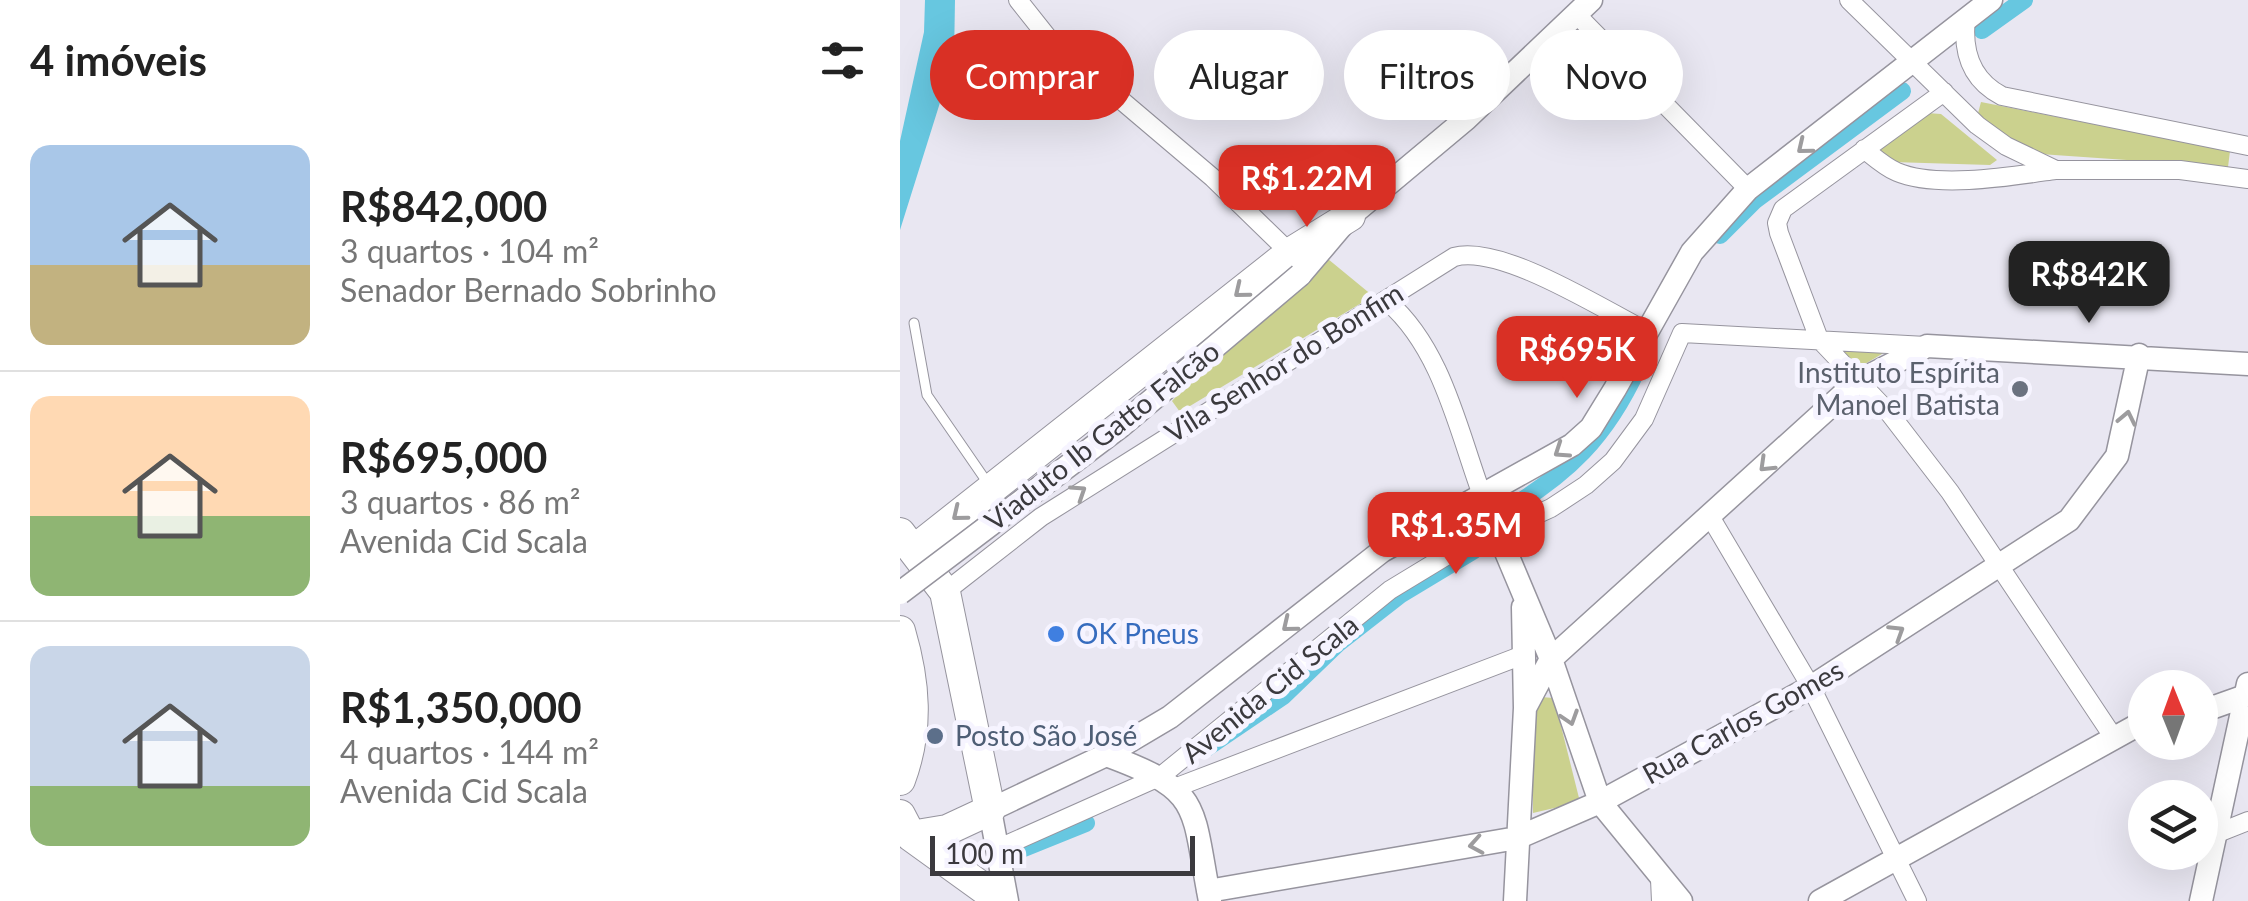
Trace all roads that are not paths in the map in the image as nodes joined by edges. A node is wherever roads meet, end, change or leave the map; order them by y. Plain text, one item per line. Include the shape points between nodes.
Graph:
1 (1018, 0) edge
2 (1849, 0) edge
3 (1990, 0) edge
4 (1584, 8) edge
5 (1966, 18) junction
6 (1910, 60) junction
7 (1944, 92) junction
8 (2248, 146) edge
9 (1864, 149) junction
10 (2056, 170) junction
11 (2248, 179) edge
12 (1748, 189) junction
13 (1350, 216) joint
14 (1295, 264) junction
15 (1388, 302) junction
16 (914, 322) dead end
17 (1646, 331) junction
18 (1818, 338) junction
19 (1927, 346) junction
20 (2139, 355) junction
21 (2248, 364) edge
22 (1857, 382) junction
23 (998, 482) junction
24 (1482, 495) junction
25 (1041, 517) junction
26 (1711, 518) junction
27 (1498, 530) junction
28 (907, 542) edge
29 (2002, 566) junction
30 (946, 592) junction
31 (900, 593) edge
32 (1522, 598) junction
33 (900, 631) edge
34 (1524, 655) junction
35 (1552, 658) junction
36 (1811, 687) junction
37 (2247, 690) edge
38 (2218, 704) edge
39 (1525, 708) junction
40 (2128, 731) edge
41 (2114, 738) junction
42 (1106, 755) junction
43 (900, 780) edge
44 (1169, 782) junction
45 (1600, 802) junction
46 (990, 810) junction
47 (2218, 813) edge
48 (2248, 821) edge
49 (905, 826) edge
50 (2218, 832) edge
51 (1517, 838) junction
52 (996, 849) junction
53 (1898, 860) junction
54 (2207, 870) edge
55 (1660, 890) edge
56 (1209, 896) edge
57 (993, 899) edge
58 (1515, 901) edge
59 (1681, 901) edge
60 (1820, 901) edge
61 (1917, 901) edge
62 (2202, 901) edge

1 - 14 street via 1049,39 1213,178
2 - 6 street
3 - 5 street, Avenida Cid Scala
4 - 12 street
4 - 13 street
5 - 6 street, Avenida Cid Scala
5 - 8 street via 1970,62 1988,89 2002,96
6 - 7 street
6 -> 12 street, Avenida Cid Scala
7 - 9 street
7 - 10 street via 1990,136
9 - 10 street via 1897,172 1920,178
9 - 18 street via 1783,209 1776,223
10 - 11 street via 2180,170
12 - 17 street, Avenida Cid Scala via 1692,252
13 - 14 highway
14 -> 23 highway
14 - 31 street, Viaduto Ib Gatto Falcão, bridge via 1121,426
15 - 17 street, Vila Senhor do Bonfim via 1443,262 1477,254
15 - 24 street via 1428,352
25 -> 15 street, Vila Senhor do Bonfim
16 - 23 lane via 927,395
17 -> 24 street, Avenida Cid Scala via 1591,428
18 - 19 street
18 - 22 street
18 - 27 street, Avenida Cid Scala via 1682,333 1644,419 1613,460 1551,508
19 - 20 street
19 - 22 street
20 - 21 street
29 -> 20 street, Rua Carlos Gomes via 2069,520 2106,476 2126,428
22 -> 26 street
22 - 29 street via 1890,414
23 - 25 street
23 -> 28 highway
24 - 27 street
24 -> 42 street, Avenida Cid Scala via 1382,551 1170,717
25 - 30 street, Vila Senhor do Bonfim
26 - 35 street
26 - 36 street
27 - 32 street
27 - 44 street, Avenida Cid Scala via 1390,590
28 - 30 highway
36 -> 29 street, Rua Carlos Gomes
29 - 41 street
30 - 46 highway
32 - 34 street
32 - 35 street
33 - 43 highway via 915,719
34 - 39 street
34 - 44 street
35 - 39 street
35 -> 45 street
36 - 45 street, Rua Carlos Gomes
36 - 53 street
37 - 38 street
37 - 47 street
39 - 51 street
40 - 41 street
41 - 53 street
42 - 44 street
42 - 46 street, Avenida Cid Scala
44 - 52 street, Avenida Cid Scala
44 - 56 street via 1192,812
45 - 51 street, Rua Carlos Gomes
45 - 55 street
46 - 49 highway via 947,830
46 - 52 street
48 - 50 street
49 - 57 highway
51 -> 56 street, Rua Carlos Gomes
51 - 58 street
52 - 57 street
53 - 60 street
53 - 61 street
54 - 62 street
55 - 59 street

